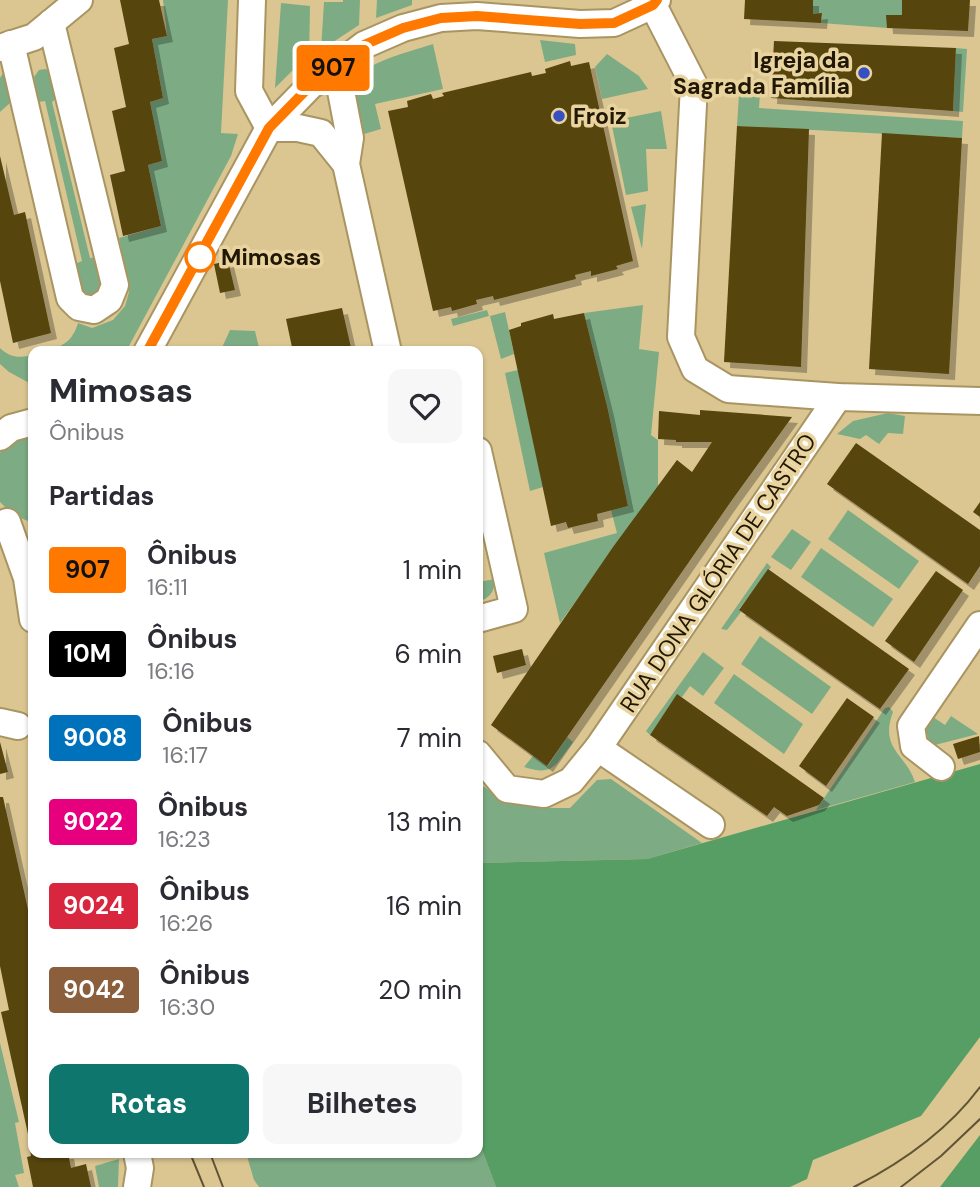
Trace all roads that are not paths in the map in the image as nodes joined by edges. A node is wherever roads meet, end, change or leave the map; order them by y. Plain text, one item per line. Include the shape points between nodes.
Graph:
1 (79, 0) edge
2 (252, 0) edge
3 (655, 3) edge
4 (51, 23) junction
5 (5, 46) edge
6 (336, 65) junction
7 (310, 86) junction
8 (269, 128) junction
9 (321, 132) junction
10 (346, 164) junction
11 (150, 346) edge
12 (387, 346) edge
13 (838, 397) junction
14 (980, 401) edge
15 (483, 473) edge
16 (4, 519) edge
17 (28, 530) edge
18 (28, 564) edge
19 (483, 618) edge
20 (980, 625) edge
21 (598, 748) junction
22 (483, 760) edge
23 (942, 767) dead end
24 (711, 825) dead end
25 (138, 1158) edge
26 (137, 1187) edge

1 - 4 street
2 - 8 street via 249,91
3 - 6 street via 614,23 441,18 364,45
3 - 13 street via 694,85 681,337 695,369 728,389
4 - 5 street via 34,37
4 - 5 street via 115,285 109,300 93,310 79,307 70,298
6 - 7 street
6 - 10 street via 350,138
7 - 8 street
7 - 9 street
8 - 9 street
8 - 11 street
9 - 10 street
10 - 12 street
13 - 14 street
13 - 21 street, RUA DONA GLÓRIA DE CASTRO
15 - 19 street via 514,609
16 - 17 street
16 - 18 street
20 - 23 street via 911,726 914,746
21 - 22 street, RUA DONA GLÓRIA DE CASTRO via 571,781 544,794 507,789
21 - 24 street
25 - 26 street

